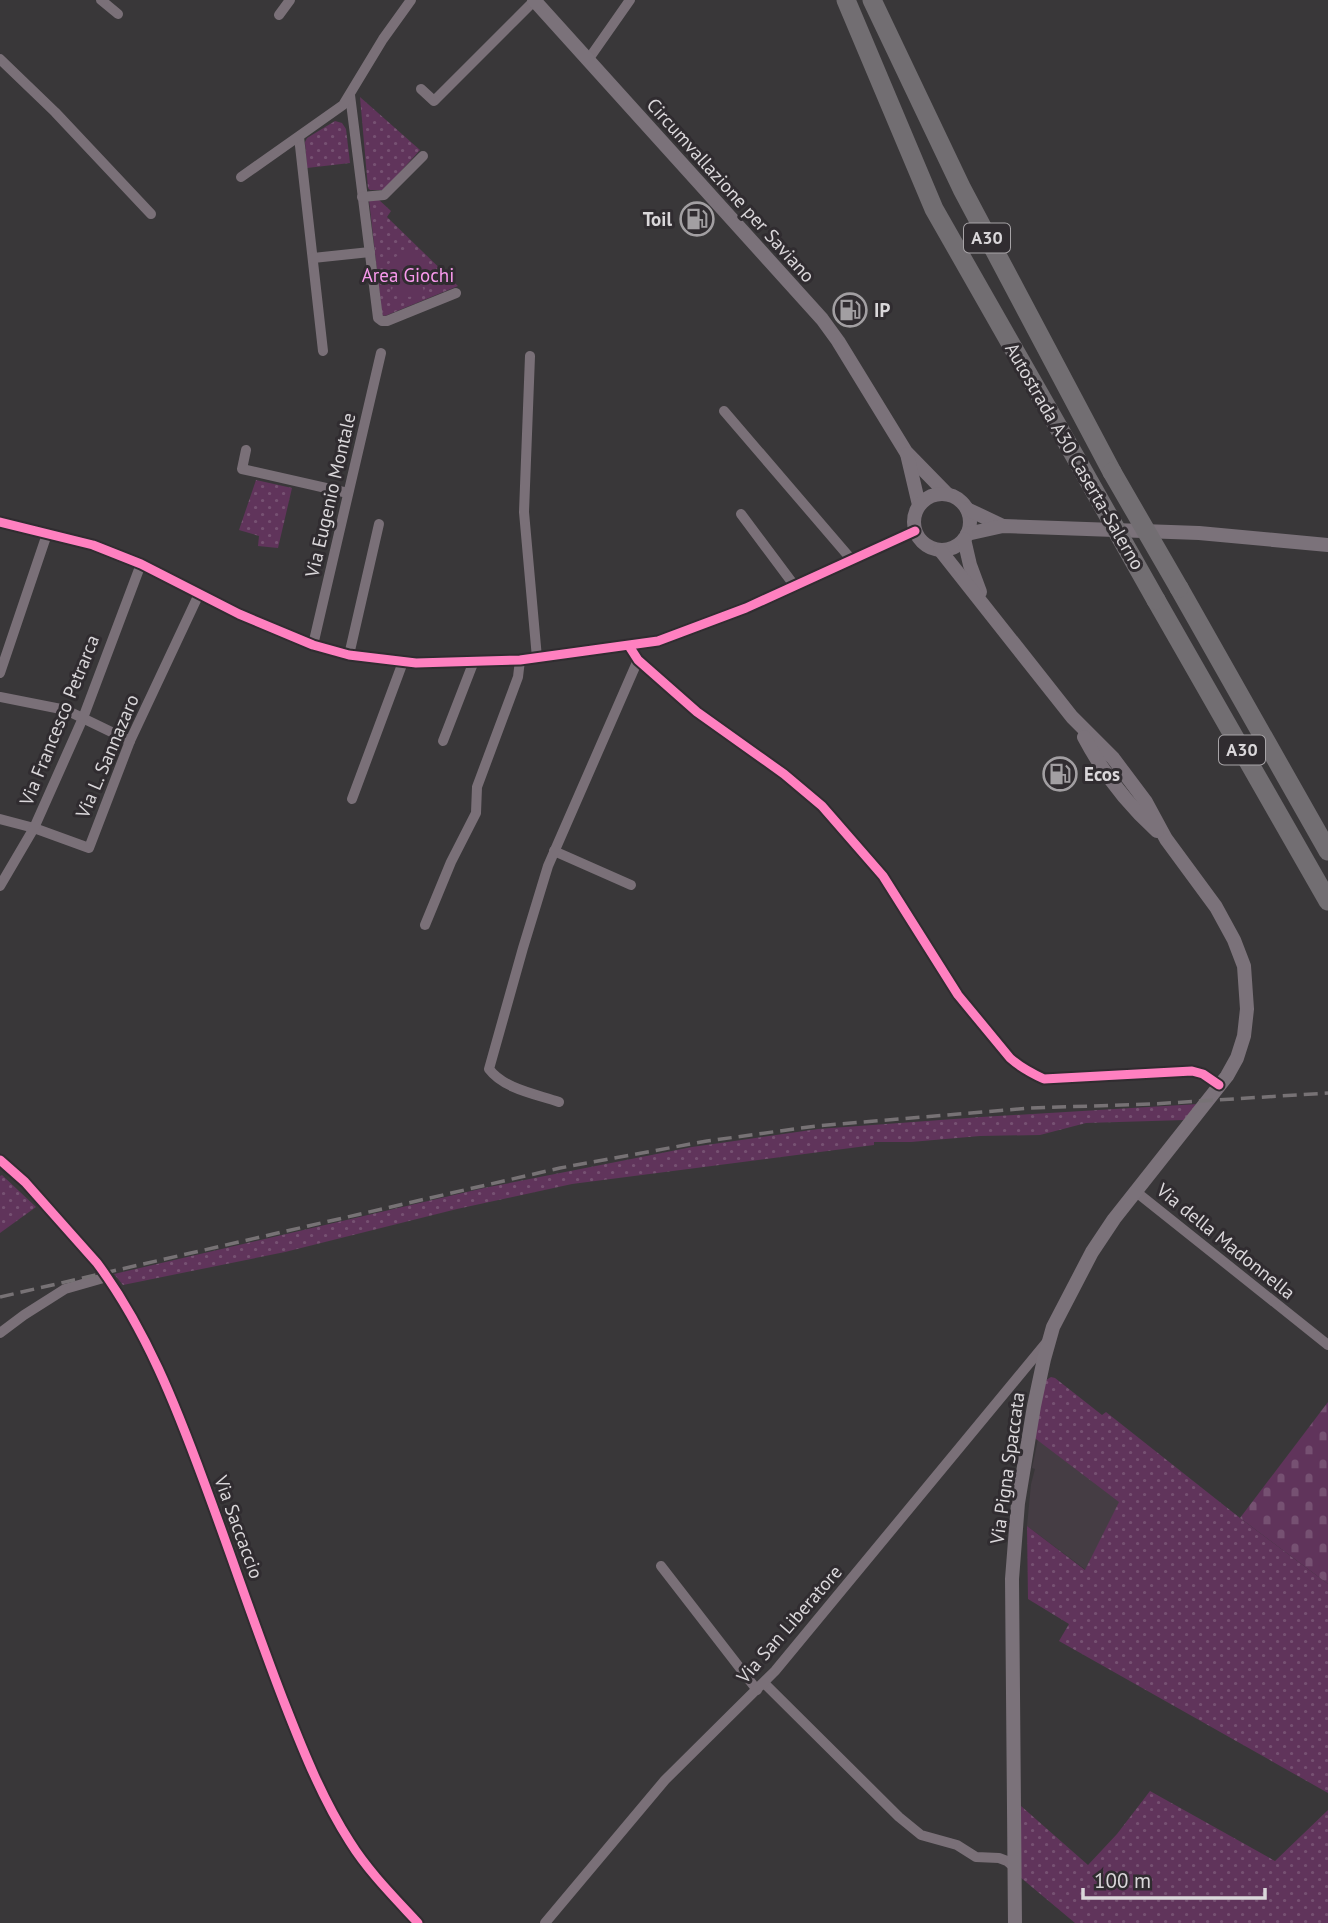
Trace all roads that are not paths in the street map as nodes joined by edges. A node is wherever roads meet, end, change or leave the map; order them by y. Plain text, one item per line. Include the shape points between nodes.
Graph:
1 (101, 0) edge
2 (290, 0) edge
3 (411, 0) edge
4 (535, 0) edge
5 (630, 0) edge
6 (846, 0) edge
7 (872, 0) edge
8 (118, 14) dead end
9 (279, 15) dead end
10 (0, 59) edge
11 (588, 60) junction
12 (421, 89) dead end
13 (350, 95) junction
14 (299, 137) junction
15 (423, 156) dead end
16 (240, 177) dead end
17 (362, 197) junction
18 (151, 214) dead end
19 (370, 252) junction
20 (313, 258) junction
21 (456, 293) dead end
22 (323, 351) dead end
23 (381, 353) dead end
24 (530, 356) dead end
25 (724, 411) dead end
26 (246, 450) dead end
27 (906, 452) junction
28 (348, 493) junction
29 (947, 494) junction
30 (919, 505) junction
31 (967, 509) junction
32 (741, 514) dead end
33 (0, 522) edge
34 (379, 524) dead end
35 (1003, 526) junction
36 (915, 531) junction
37 (47, 534) junction
38 (965, 537) junction
39 (1328, 545) edge
40 (940, 550) junction
41 (851, 559) junction
42 (141, 564) junction
43 (794, 585) junction
44 (199, 594) junction
45 (986, 607) junction
46 (313, 645) junction
47 (629, 646) junction
48 (349, 655) junction
49 (537, 658) junction
50 (520, 660) junction
51 (638, 660) junction
52 (474, 661) junction
53 (403, 662) junction
54 (0, 673) edge
55 (0, 697) edge
56 (83, 718) junction
57 (130, 741) junction
58 (443, 741) dead end
59 (352, 799) dead end
60 (0, 819) edge
61 (34, 828) junction
62 (554, 851) junction
63 (1328, 851) edge
64 (631, 885) dead end
65 (0, 886) edge
66 (1328, 901) edge
67 (425, 925) dead end
68 (1223, 1080) junction
69 (559, 1102) dead end
70 (0, 1160) edge
71 (1135, 1191) junction
72 (107, 1277) junction
73 (0, 1333) edge
74 (1050, 1339) junction
75 (1328, 1345) edge
76 (661, 1566) dead end
77 (760, 1686) junction
78 (1015, 1868) junction
79 (418, 1923) edge
80 (545, 1923) edge
81 (1015, 1923) edge

1 - 8 street
2 - 9 street
3 - 13 street
4 - 11 main road, Circumvallazione per Saviano
4 - 12 street via 434,101
5 - 11 street
6 - 66 highway, Autostrada A30 Caserta-Salerno / A30, bridge via 934,209
7 - 63 highway, Autostrada A30 Caserta-Salerno / A30, bridge via 962,189 1112,472
10 - 18 street
11 - 27 main road, Circumvallazione per Saviano via 822,319
13 - 14 street
13 - 17 street
14 - 16 street
14 - 20 street
15 - 17 street via 384,195
17 - 19 street
19 - 20 street
19 - 21 street via 377,313 382,321
20 - 22 street
23 - 28 street, Via Eugenio Montale
24 - 49 street via 524,512
25 - 41 street
26 - 28 street via 242,469
27 - 29 main road, Circumvallazione per Saviano
27 - 30 main road, Circumvallazione per Saviano
28 - 46 street, Via Eugenio Montale
29 - 30 main road via 932,496
29 - 31 main road
30 - 36 main road
31 - 35 main road
31 - 38 main road
32 - 43 street
33 - 37 street
34 - 48 street
35 - 38 main road
35 - 39 main road via 1169,531
36 - 40 main road via 925,544
36 - 41 street
37 - 42 street via 93,545
37 - 54 street
38 - 40 main road
38 - 45 main road
40 - 45 main road, Via Pigna Spaccata
41 - 43 street
42 - 44 street
42 - 56 street, Via Francesco Petrarca
43 - 47 street via 658,641
44 - 46 street
44 - 57 street, Via L. Sannazaro
45 - 68 main road, Via Pigna Spaccata via 1077,724 1113,758 1234,940 1244,966 1247,1009 1237,1058
46 - 48 street
47 - 49 street
47 - 51 street
48 - 53 street
49 - 50 street
50 - 52 street
50 - 67 street via 518,677 477,787 476,813
51 - 62 street
51 - 68 street via 697,712 822,806 883,876 958,995 1018,1066 1044,1079 1192,1072
52 - 53 street
52 - 58 street
53 - 59 street
55 - 56 street via 66,710
56 - 57 street
56 - 61 street, Via Francesco Petrarca
57 - 61 street, Via L. Sannazaro via 89,848
60 - 61 street, Via L. Sannazaro
61 - 65 street, Via Francesco Petrarca
62 - 64 street
62 - 69 street via 489,1069 503,1082
68 - 71 main road, Via Pigna Spaccata
70 - 72 street, Via Saccaccio
71 - 74 main road, Via Pigna Spaccata via 1092,1252
71 - 75 street, Via della Madonnella
72 - 73 street via 65,1289
72 - 79 street, Via Saccaccio via 148,1346 179,1413 305,1754 349,1841
74 - 77 street, Via San Liberatore
74 - 78 main road, Via Pigna Spaccata via 1026,1449 1012,1579
76 - 77 street
77 - 78 street via 921,1835 957,1845 976,1857 999,1858
77 - 80 street, Via San Liberatore via 664,1780
78 - 81 main road, Via Pigna Spaccata

